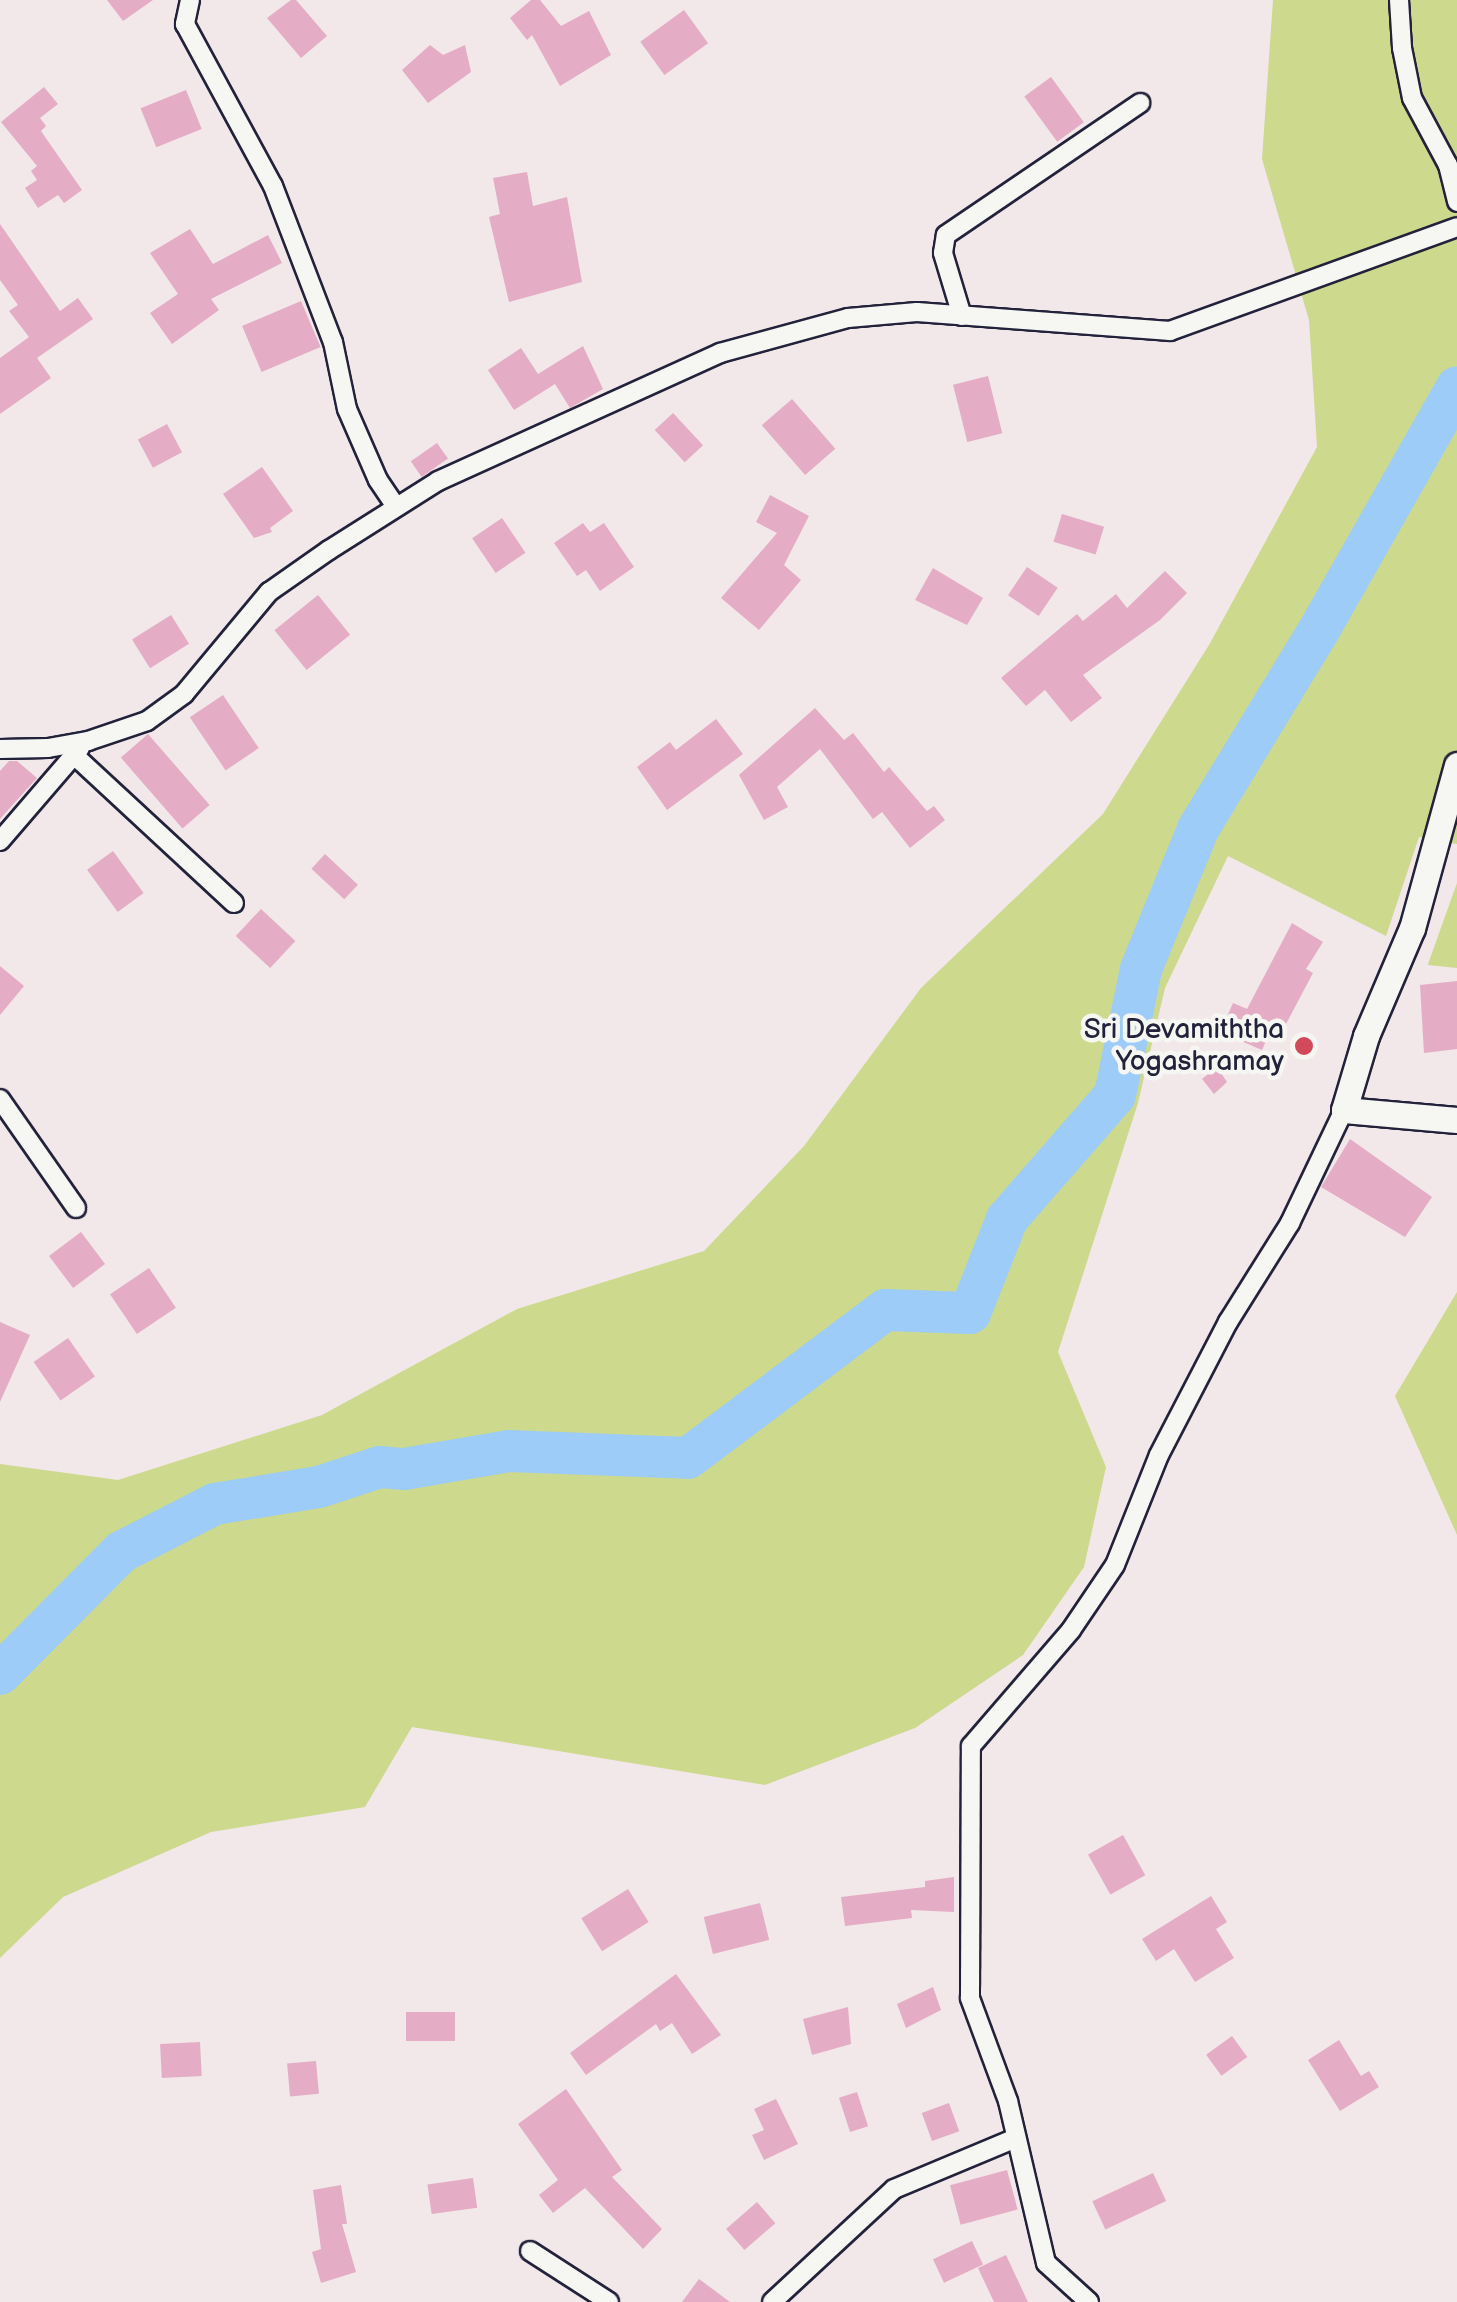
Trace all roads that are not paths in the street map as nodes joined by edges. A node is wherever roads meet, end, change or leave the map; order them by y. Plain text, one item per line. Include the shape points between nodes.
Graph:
1 (190, 0) edge
2 (1399, 0) edge
3 (1140, 104) dead end
4 (1457, 202) edge
5 (1457, 227) edge
6 (962, 316) junction
7 (396, 507) junction
8 (88, 740) junction
9 (0, 749) edge
10 (74, 755) junction
11 (1457, 766) edge
12 (0, 841) edge
13 (234, 903) dead end
14 (0, 1099) edge
15 (1344, 1110) junction
16 (1457, 1120) edge
17 (76, 1208) dead end
18 (1016, 2138) junction
19 (530, 2250) dead end
20 (608, 2302) edge
21 (772, 2302) edge
22 (1089, 2302) edge

1 - 7 street via 184,24 273,186 333,342 347,409
2 - 4 street via 1412,98 1448,166
3 - 6 street via 946,235 943,253
5 - 6 street via 1170,331
6 - 7 street via 848,318 720,353 438,481
7 - 8 street via 268,592 184,694 147,721
8 - 9 street
8 - 10 street
10 - 12 street
10 - 13 street
11 - 15 street via 1412,928 1366,1036
14 - 17 street
15 - 16 street
15 - 18 street via 1290,1223 1158,1455 1115,1565 1071,1630 971,1746 970,1998
18 - 21 street via 894,2189
18 - 22 street via 1046,2264
19 - 20 street

